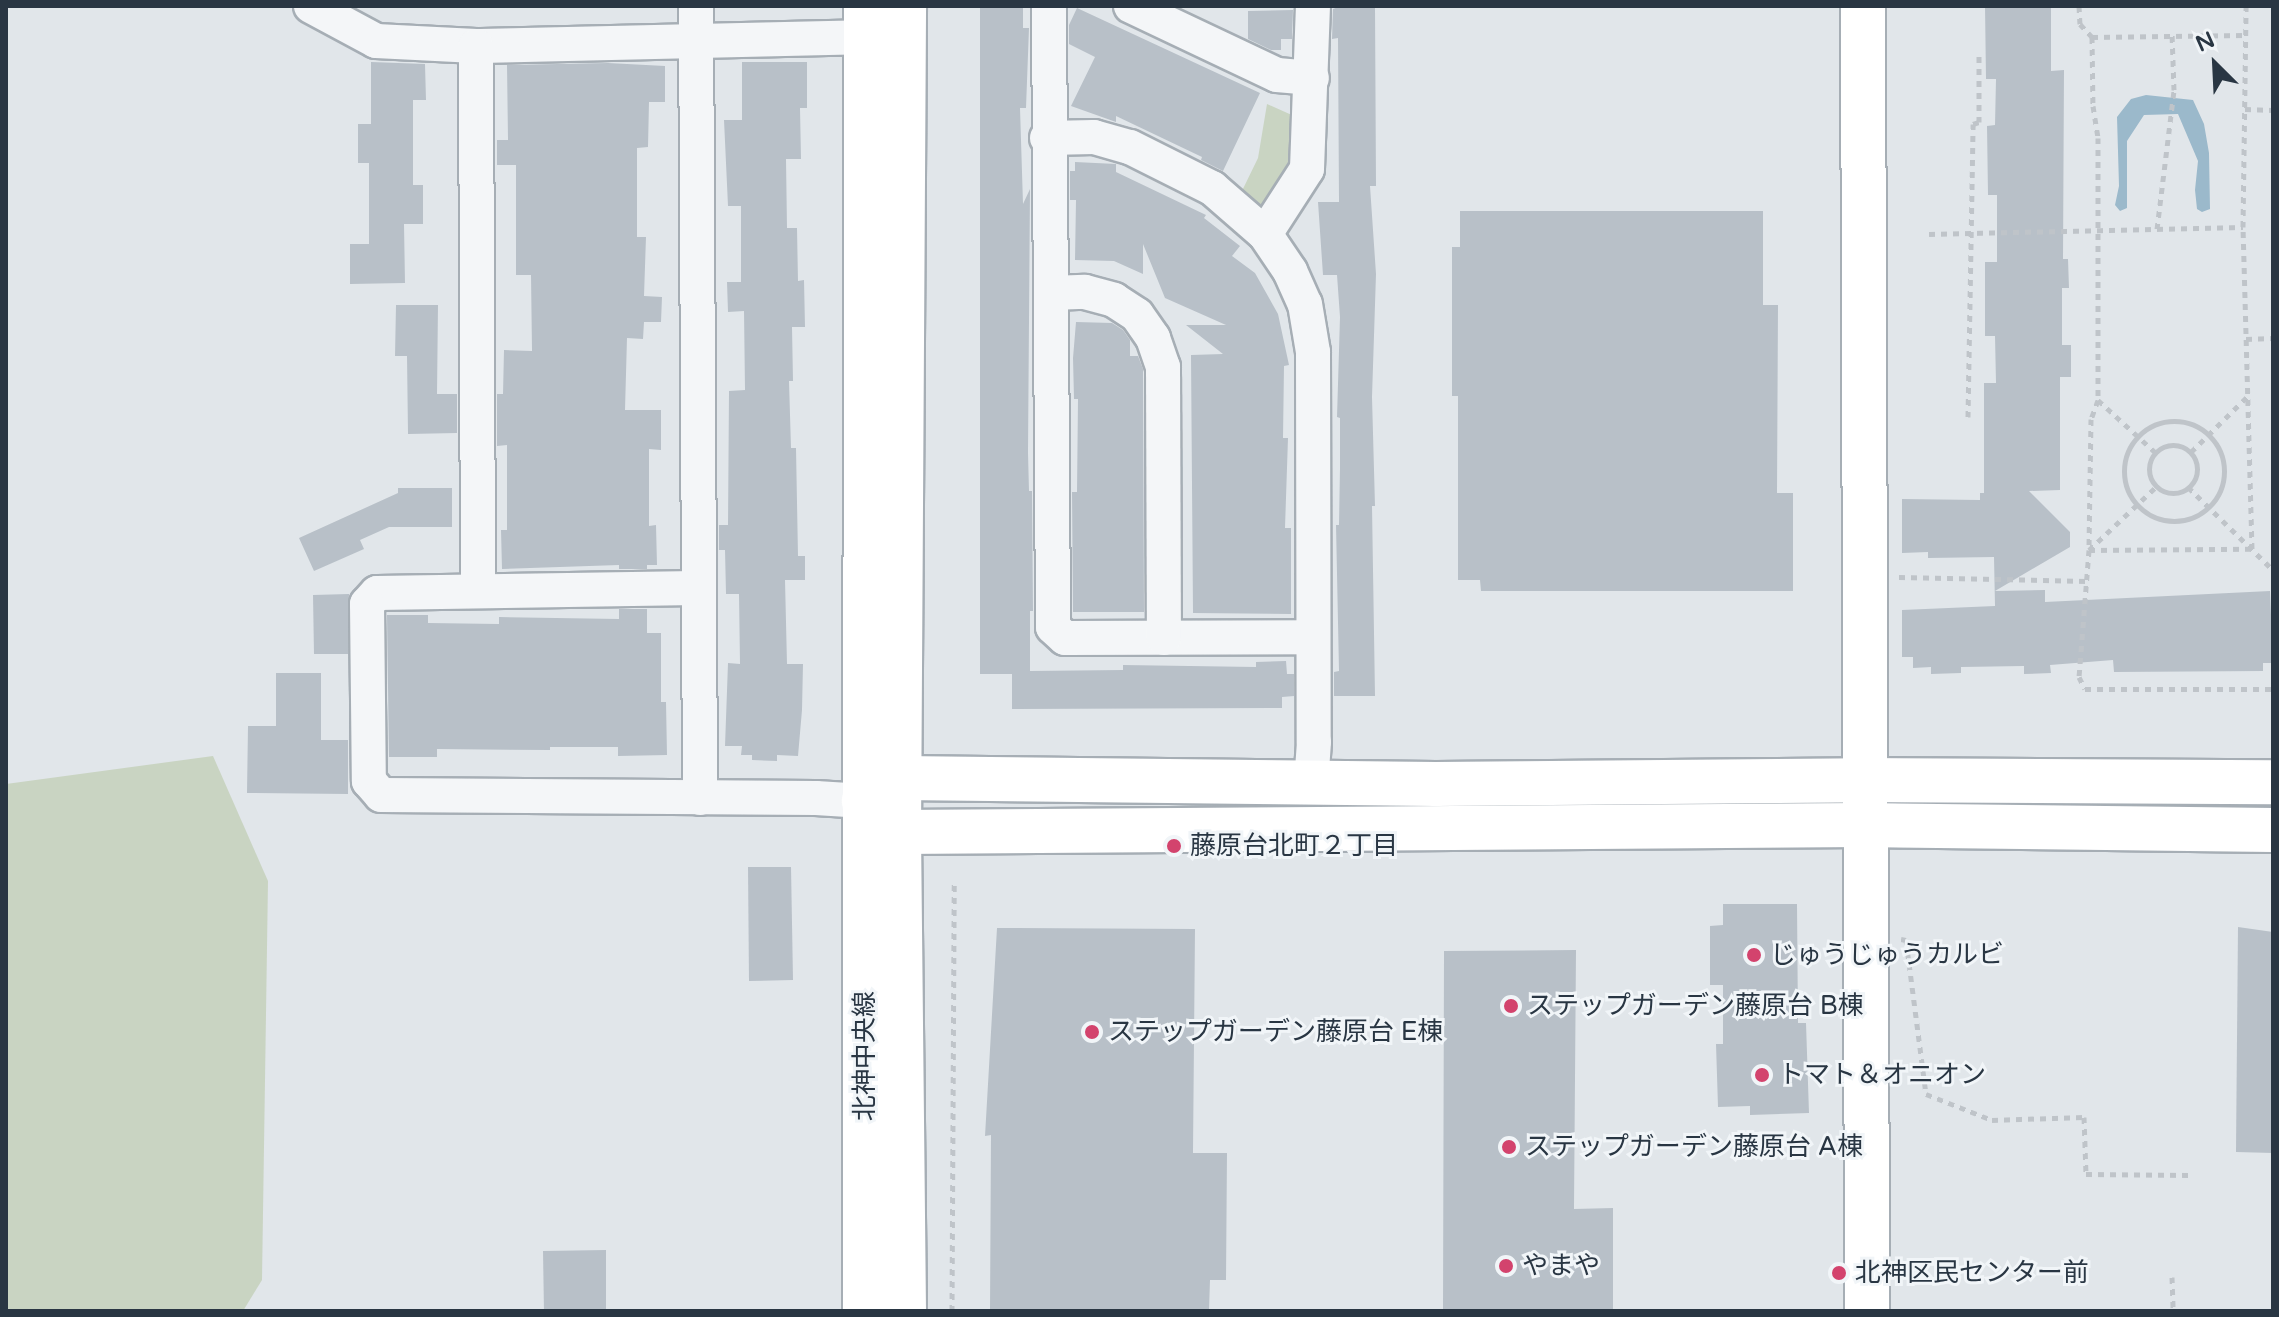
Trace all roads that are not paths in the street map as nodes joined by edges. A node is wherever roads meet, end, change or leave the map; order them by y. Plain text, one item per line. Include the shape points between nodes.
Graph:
1 (311, 6) edge
2 (696, 6) edge
3 (904, 6) edge
4 (1049, 6) edge
5 (1131, 6) edge
6 (1313, 6) edge
7 (1863, 6) edge
8 (866, 22) edge
9 (695, 44) junction
10 (476, 46) junction
11 (1312, 78) junction
12 (1047, 138) junction
13 (1265, 234) junction
14 (1051, 293) junction
15 (696, 588) junction
16 (478, 591) junction
17 (1312, 637) junction
18 (1164, 638) junction
19 (901, 778) junction
20 (1863, 780) junction
21 (2273, 782) edge
22 (1311, 784) junction
23 (700, 798) junction
24 (864, 801) junction
25 (1863, 825) junction
26 (2273, 830) edge
27 (899, 832) junction
28 (865, 1311) edge
29 (904, 1311) edge
30 (1867, 1311) edge

1 - 10 street via 376,41
2 - 9 street
3 - 19 street
4 - 12 street
5 - 11 street via 1277,75
6 - 11 street
7 - 20 street
8 - 9 street
8 - 24 street, 北神中央線
9 - 10 street
9 - 15 street
10 - 16 street
11 - 13 street via 1307,169
12 - 13 street via 1094,137 1130,147 1212,188
12 - 14 street
13 - 17 street via 1305,304 1313,352
14 - 18 street via 1085,292 1114,300 1137,315 1153,338 1163,367
14 - 18 street via 1053,627 1065,638
15 - 16 street
15 - 23 street
16 - 23 street via 377,593 367,604 369,781 381,795
17 - 18 street
17 - 22 street
19 - 22 street
19 - 24 street
19 - 27 street
20 - 21 street
20 - 22 street
20 - 25 street
23 - 24 street
24 - 27 street
24 - 28 street, 北神中央線
25 - 26 street
25 - 27 street
25 - 30 street
27 - 29 street

